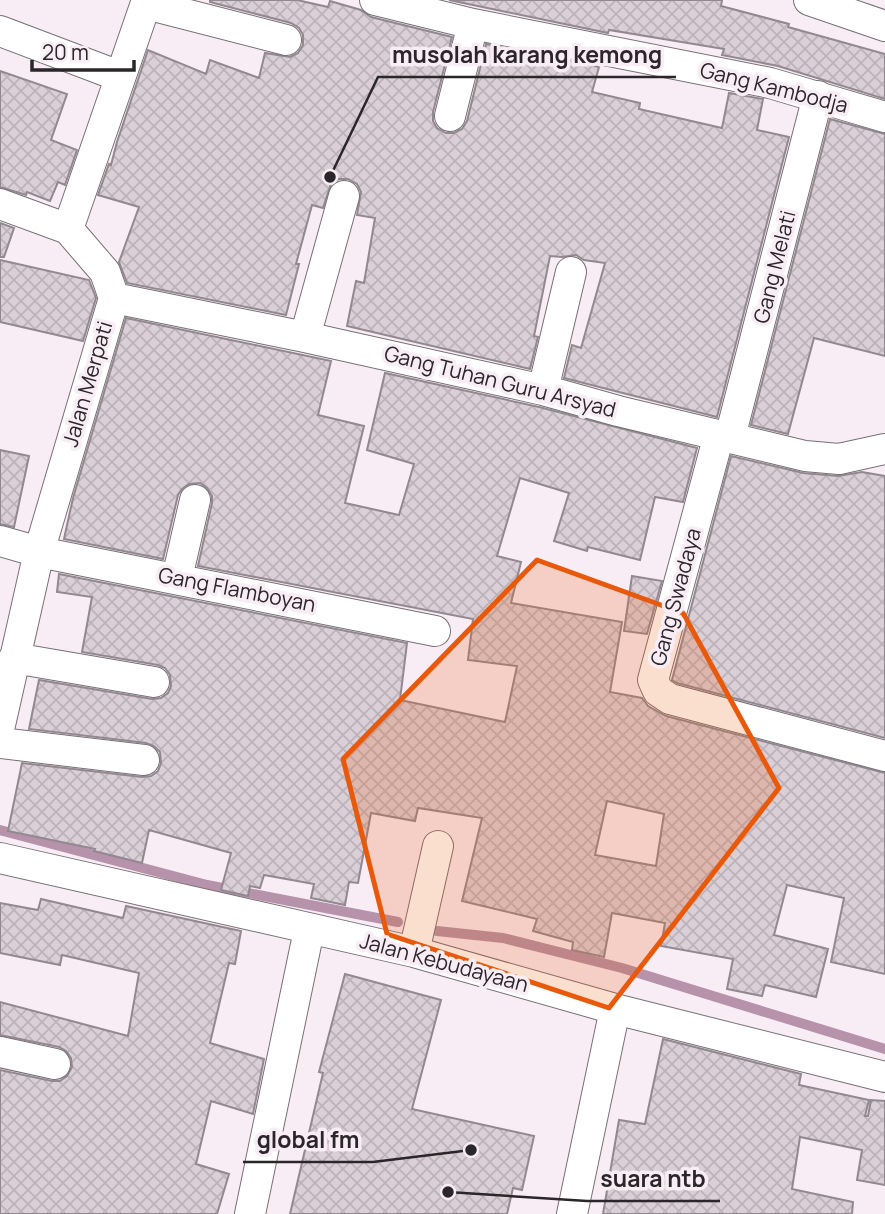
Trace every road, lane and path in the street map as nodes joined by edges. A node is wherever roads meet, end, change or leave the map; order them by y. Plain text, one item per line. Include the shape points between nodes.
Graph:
1 (375, 0) edge
2 (809, 0) edge
3 (147, 2) edge
4 (473, 24) junction
5 (885, 26) edge
6 (0, 31) edge
7 (286, 40) dead end
8 (120, 76) junction
9 (818, 96) junction
10 (450, 116) dead end
11 (885, 117) edge
12 (344, 196) dead end
13 (0, 204) edge
14 (68, 229) junction
15 (571, 272) dead end
16 (114, 298) junction
17 (305, 337) junction
18 (543, 390) junction
19 (724, 436) junction
20 (885, 449) edge
21 (195, 500) dead end
22 (0, 541) edge
23 (39, 552) junction
24 (177, 578) junction
25 (435, 631) dead end
26 (14, 658) junction
27 (154, 682) dead end
28 (0, 725) edge
29 (0, 743) edge
30 (885, 756) edge
31 (144, 760) dead end
32 (438, 846) dead end
33 (0, 858) edge
34 (309, 930) junction
35 (414, 952) junction
36 (615, 1009) junction
37 (0, 1052) edge
38 (55, 1063) dead end
39 (885, 1077) edge
40 (250, 1214) edge
41 (572, 1214) edge

1 - 4 street, Gang Kambodja
2 - 5 street
3 - 7 street
3 - 8 street
4 - 9 street, Gang Kambodja
4 - 10 street
6 - 8 street
8 - 14 street
9 - 11 street, Gang Kambodja
9 - 19 street, Gang Melati
12 - 17 street
13 - 14 street
14 - 16 street, Jalan Merpati via 105,272
15 - 18 street
16 - 17 street, Gang Tuhan Guru Arsyad
16 - 23 street, Jalan Merpati
17 - 18 street, Gang Tuhan Guru Arsyad
18 - 19 street, Gang Tuhan Guru Arsyad
19 - 20 street, Gang Tuhan Guru Arsyad via 805,456 839,459
19 - 30 street, Gang Swadaya via 653,680 658,691 670,699
21 - 24 street
22 - 23 street
23 - 24 street, Gang Flamboyan
23 - 26 street, Jalan Merpati
24 - 25 street, Gang Flamboyan
26 - 27 street
26 - 28 street, Jalan Merpati
29 - 31 street
32 - 35 street
33 - 34 street, Jalan Kebudayaan
34 - 35 street, Jalan Kebudayaan
34 - 40 street
35 - 36 street, Jalan Kebudayaan
36 - 39 street, Jalan Kebudayaan
36 - 41 street
37 - 38 street

